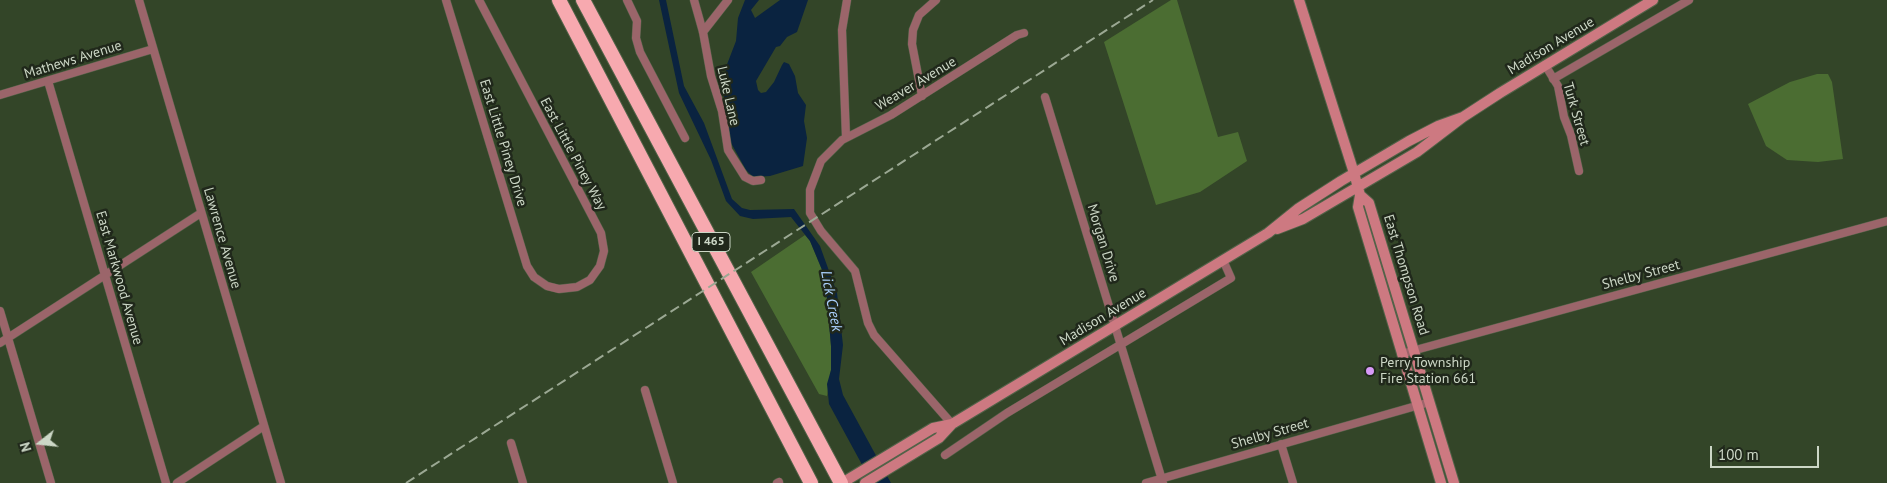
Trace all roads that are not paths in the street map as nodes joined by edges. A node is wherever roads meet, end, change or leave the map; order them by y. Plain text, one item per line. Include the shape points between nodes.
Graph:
1 (139, 0) edge
2 (446, 0) edge
3 (479, 0) edge
4 (559, 0) edge
5 (583, 0) edge
6 (627, 0) edge
7 (694, 0) edge
8 (728, 0) edge
9 (847, 0) edge
10 (936, 0) edge
11 (1299, 0) edge
12 (1653, 0) edge
13 (1689, 0) edge
14 (703, 32) junction
15 (1024, 33) dead end
16 (153, 49) junction
17 (1545, 65) junction
18 (1553, 79) junction
19 (48, 81) junction
20 (0, 95) edge
21 (922, 96) junction
22 (1045, 97) dead end
23 (1463, 117) junction
24 (685, 138) dead end
25 (846, 138) junction
26 (1579, 171) dead end
27 (1354, 173) junction
28 (761, 180) dead end
29 (1359, 191) junction
30 (201, 212) junction
31 (1887, 221) edge
32 (1268, 233) junction
33 (1223, 260) junction
34 (105, 275) junction
35 (547, 286) joint
36 (0, 312) edge
37 (1115, 325) junction
38 (8, 338) junction
39 (0, 343) edge
40 (1121, 344) junction
41 (1414, 349) junction
42 (1401, 354) junction
43 (645, 390) dead end
44 (1430, 402) junction
45 (1417, 405) junction
46 (952, 424) junction
47 (264, 426) junction
48 (511, 443) dead end
49 (1281, 444) junction
50 (945, 456) dead end
51 (1163, 481) edge
52 (51, 483) edge
53 (166, 483) edge
54 (177, 483) edge
55 (281, 483) edge
56 (523, 483) edge
57 (672, 483) edge
58 (811, 483) edge
59 (841, 483) edge
60 (865, 483) edge
61 (1146, 483) edge
62 (1293, 483) edge
63 (1441, 483) edge
64 (1454, 483) edge

1 - 16 street, Lawrence Avenue
2 - 35 street, East Little Piney Drive via 527,266 534,277
3 - 35 street, East Little Piney Way via 603,243 600,266 590,280 567,289
4 - 58 highway, I 465
5 - 59 highway, I 465
6 - 24 street via 637,21 638,48
7 - 14 street, Luke Lane
8 - 14 street
9 - 25 street via 842,30
10 - 21 street via 919,15 912,30
11 - 27 main road, East Thompson Road
12 - 17 main road, Madison Avenue
13 - 18 street
14 - 28 street, Luke Lane via 728,150 745,177
15 - 21 street, Weaver Avenue
16 - 19 street, Mathews Avenue
16 - 30 street, Lawrence Avenue
17 - 18 street, Turk Street
17 - 23 main road, Madison Avenue
18 - 26 street, Turk Street via 1558,86
19 - 20 street, Mathews Avenue
19 - 34 street, East Markwood Avenue
21 - 25 street, Weaver Avenue
22 - 37 street, Morgan Drive
23 - 27 main road, Madison Avenue via 1438,126
23 - 29 main road, Madison Avenue
25 - 46 street, Weaver Avenue via 823,158 814,174 810,213 853,269 874,335
27 - 29 main road, East Thompson Road
27 - 32 main road, Madison Avenue via 1299,208
29 - 32 main road, Madison Avenue
29 - 41 main road, East Thompson Road via 1370,203
29 - 42 main road, East Thompson Road via 1358,208
30 - 34 street
30 - 47 street, Lawrence Avenue
31 - 41 street, Shelby Street
32 - 33 main road, Madison Avenue
33 - 37 main road, Madison Avenue
33 - 40 street via 1231,278
34 - 38 street
34 - 53 street, East Markwood Avenue
36 - 38 street
37 - 40 street, Morgan Drive
37 - 46 main road, Madison Avenue
38 - 39 street
38 - 52 street
40 - 50 street via 1008,412
40 - 51 street, Morgan Drive
41 - 42 street, Shelby Street
41 - 44 main road, East Thompson Road
42 - 45 main road, East Thompson Road
43 - 57 street
44 - 45 street, Shelby Street
44 - 64 main road, East Thompson Road
45 - 49 street, Shelby Street
45 - 63 main road, East Thompson Road
46 - 59 main road, Madison Avenue via 933,428
46 - 60 main road, Madison Avenue via 939,438
47 - 54 street
47 - 55 street, Lawrence Avenue
48 - 56 street
49 - 51 street, Shelby Street
49 - 62 street
51 - 61 street, Shelby Street

